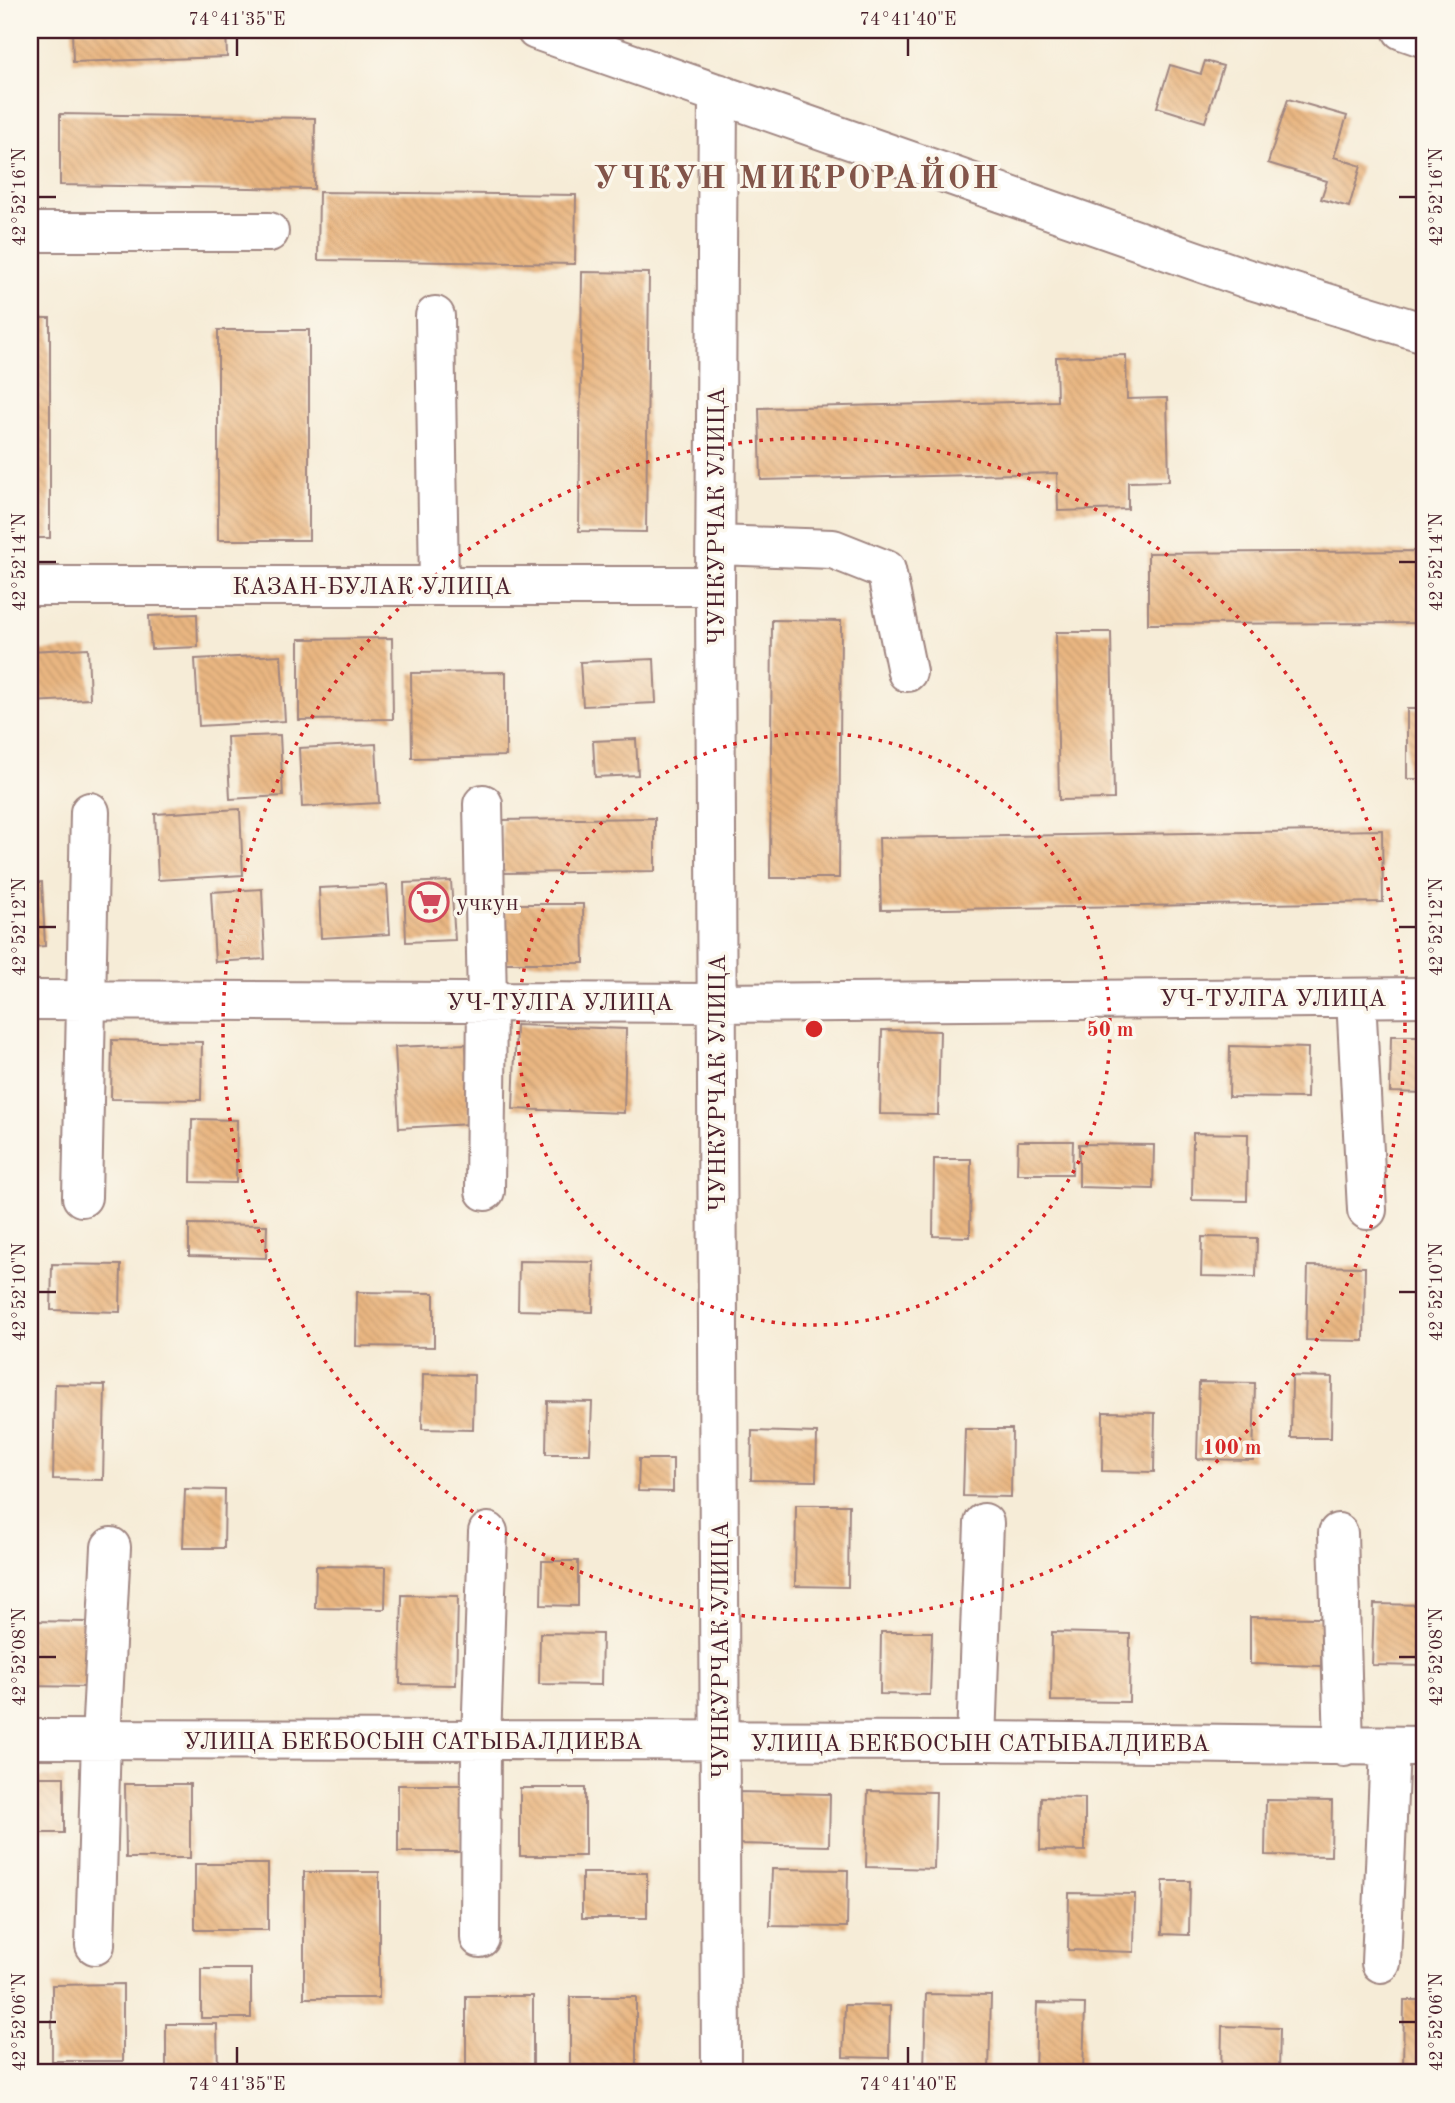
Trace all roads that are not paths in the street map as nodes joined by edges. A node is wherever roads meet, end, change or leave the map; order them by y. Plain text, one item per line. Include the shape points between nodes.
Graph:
1 (536, 30) edge
2 (1402, 30) edge
3 (1425, 38) edge
4 (718, 93) junction
5 (30, 232) edge
6 (269, 232) dead end
7 (435, 316) dead end
8 (1425, 333) edge
9 (716, 545) junction
10 (30, 586) edge
11 (439, 586) junction
12 (715, 586) junction
13 (907, 672) dead end
14 (483, 804) dead end
15 (90, 812) dead end
16 (1425, 997) edge
17 (1356, 998) junction
18 (30, 1000) edge
19 (85, 1000) junction
20 (487, 1002) junction
21 (717, 1003) junction
22 (485, 1191) dead end
23 (82, 1197) dead end
24 (1367, 1210) dead end
25 (984, 1523) dead end
26 (488, 1532) dead end
27 (1338, 1533) dead end
28 (111, 1547) dead end
29 (30, 1739) edge
30 (100, 1739) junction
31 (481, 1741) junction
32 (976, 1741) junction
33 (721, 1742) junction
34 (1408, 1746) edge
35 (1344, 1747) junction
36 (480, 1938) dead end
37 (95, 1945) dead end
38 (1381, 1963) dead end
39 (721, 2073) edge

1 - 4 street
2 - 3 street
4 - 8 street via 1244,278
4 - 9 street, ЧУНКУРЧАК УЛИЦА
5 - 6 street
7 - 11 street
9 - 12 street, ЧУНКУРЧАК УЛИЦА
9 - 13 street via 833,549 886,570
10 - 11 street, КАЗАН-БУЛАК УЛИЦА
11 - 12 street, КАЗАН-БУЛАК УЛИЦА
12 - 21 street, ЧУНКУРЧАК УЛИЦА
14 - 20 street
15 - 19 street
16 - 17 street, УЧ-ТУЛГА УЛИЦА
17 - 21 street, УЧ-ТУЛГА УЛИЦА
17 - 24 street
18 - 19 street, УЧ-ТУЛГА УЛИЦА
19 - 20 street, УЧ-ТУЛГА УЛИЦА
19 - 23 street
20 - 21 street, УЧ-ТУЛГА УЛИЦА
20 - 22 street
21 - 33 street, ЧУНКУРЧАК УЛИЦА
25 - 32 street
26 - 31 street
27 - 35 street
28 - 30 street
29 - 30 street, УЛИЦА БЕКБОСЫН САТЫБАЛДИЕВА
30 - 31 street, УЛИЦА БЕКБОСЫН САТЫБАЛДИЕВА
30 - 37 street
31 - 33 street, УЛИЦА БЕКБОСЫН САТЫБАЛДИЕВА
31 - 36 street
32 - 33 street, УЛИЦА БЕКБОСЫН САТЫБАЛДИЕВА
32 - 35 street, УЛИЦА БЕКБОСЫН САТЫБАЛДИЕВА
33 - 39 street, ЧУНКУРЧАК УЛИЦА
34 - 35 street, УЛИЦА БЕКБОСЫН САТЫБАЛДИЕВА
34 - 38 street

